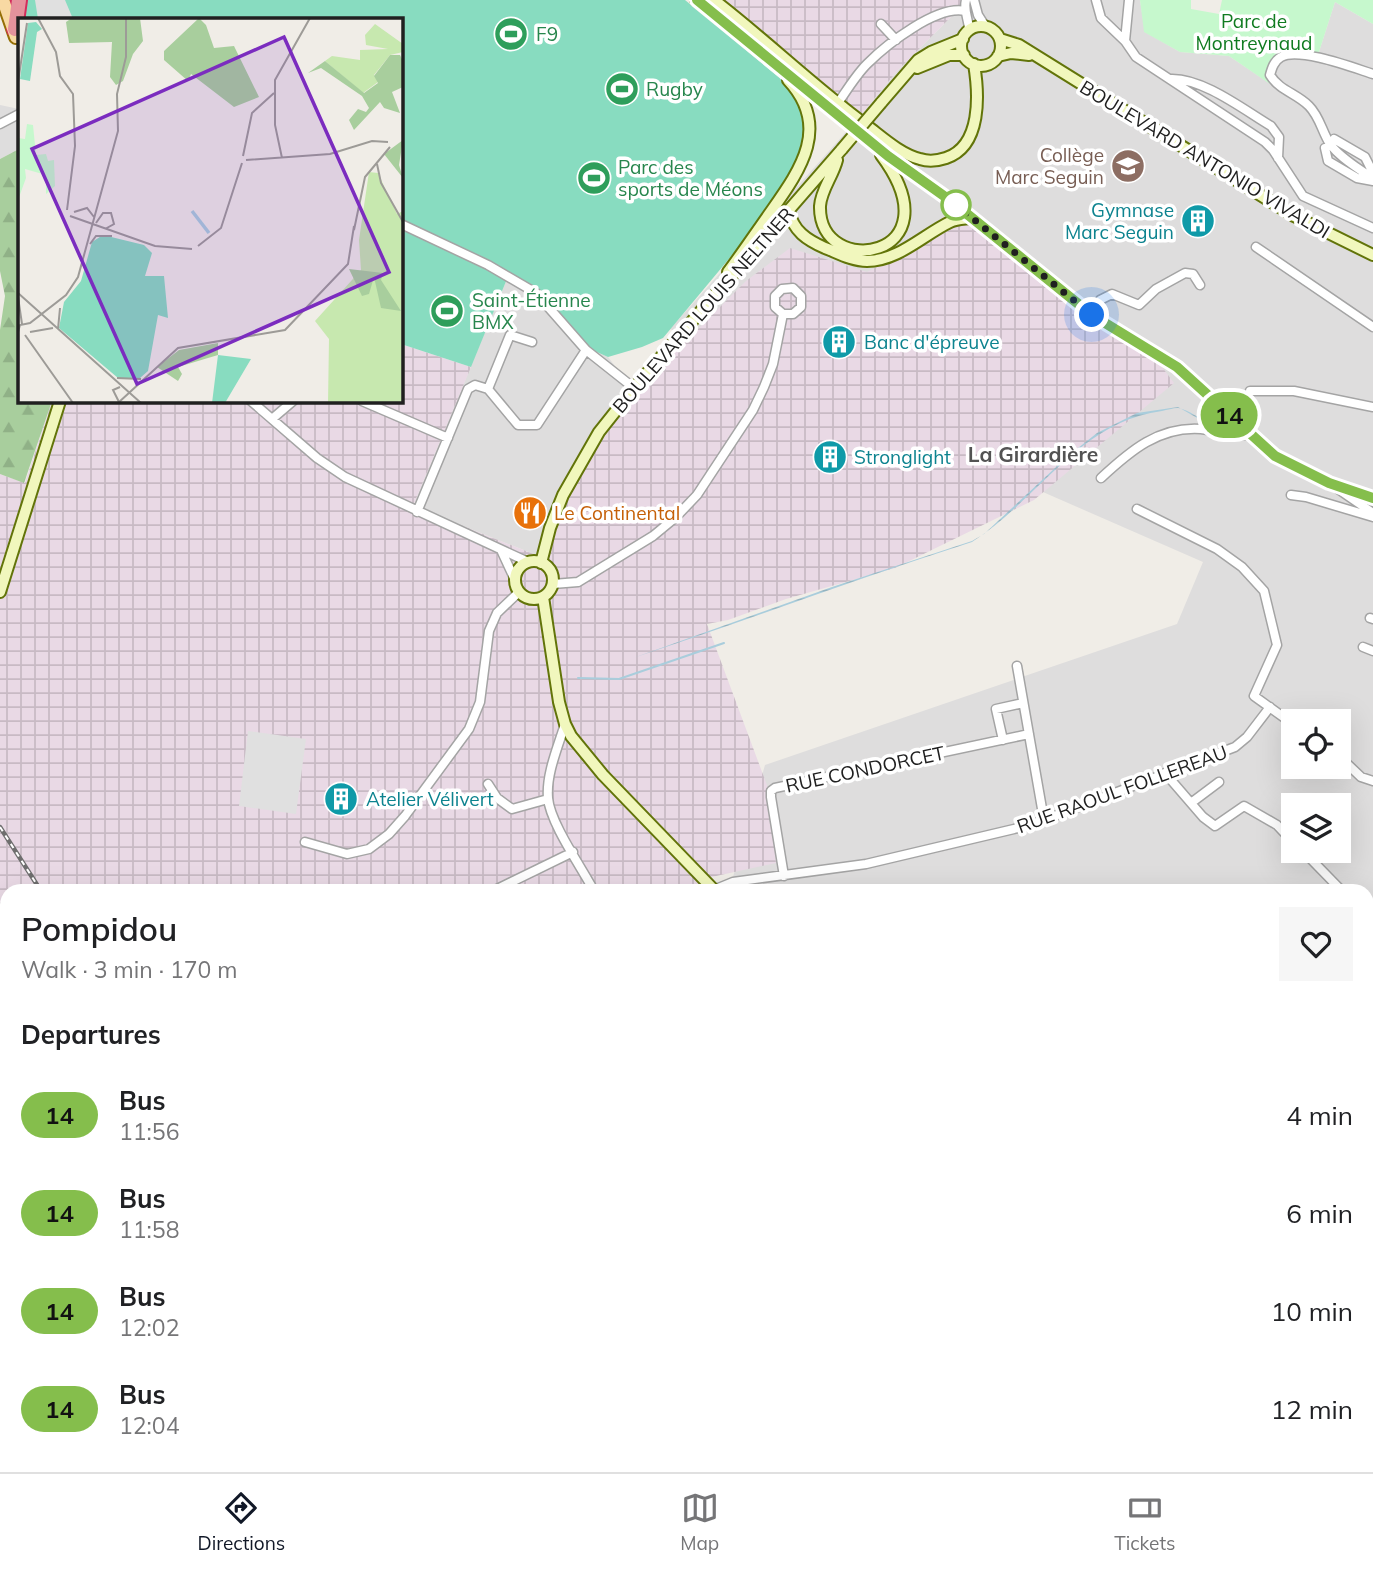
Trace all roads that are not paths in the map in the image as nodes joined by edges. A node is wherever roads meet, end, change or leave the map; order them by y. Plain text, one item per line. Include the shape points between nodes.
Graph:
1 (2, 0) edge
2 (8, 0) edge
3 (19, 0) edge
4 (696, 0) edge
5 (714, 0) edge
6 (966, 0) edge
7 (974, 0) edge
8 (1096, 0) edge
9 (1129, 0) edge
10 (965, 11) junction
11 (881, 24) dead end
12 (985, 26) junction
13 (12, 29) edge
14 (966, 34) junction
15 (1000, 38) junction
16 (896, 40) junction
17 (1125, 41) junction
18 (764, 54) junction
19 (964, 55) junction
20 (998, 56) junction
21 (1040, 58) junction
22 (974, 64) junction
23 (1373, 74) edge
24 (900, 79) junction
25 (1171, 79) junction
26 (838, 103) junction
27 (18, 115) edge
28 (846, 116) junction
29 (0, 124) edge
30 (1334, 139) dead end
31 (1325, 148) dead end
32 (840, 152) junction
33 (1278, 158) junction
34 (1373, 173) edge
35 (1373, 180) edge
36 (789, 211) junction
37 (971, 218) junction
38 (402, 224) edge
39 (1373, 228) edge
40 (799, 233) junction
41 (770, 235) junction
42 (1256, 247) dead end
43 (1373, 255) edge
44 (1200, 285) dead end
45 (700, 312) junction
46 (783, 314) dead end
47 (1092, 315) junction
48 (1373, 327) edge
49 (532, 342) dead end
50 (586, 350) junction
51 (488, 388) junction
52 (634, 388) junction
53 (1250, 391) dead end
54 (60, 402) edge
55 (252, 402) edge
56 (292, 402) edge
57 (364, 402) edge
58 (1373, 407) edge
59 (272, 419) junction
60 (1250, 435) junction
61 (448, 438) junction
62 (1101, 478) dead end
63 (1329, 483) junction
64 (1291, 495) dead end
65 (1373, 498) edge
66 (1137, 509) dead end
67 (417, 512) junction
68 (1373, 515) edge
69 (502, 552) junction
70 (528, 562) junction
71 (541, 563) junction
72 (515, 580) junction
73 (553, 584) junction
74 (0, 592) edge
75 (519, 592) junction
76 (543, 597) junction
77 (1363, 647) dead end
78 (1373, 651) edge
79 (1017, 666) dead end
80 (1023, 703) junction
81 (1270, 707) junction
82 (1281, 715) edge
83 (565, 724) junction
84 (1029, 734) junction
85 (1003, 740) junction
86 (1351, 767) edge
87 (1165, 773) junction
88 (1373, 780) edge
89 (1219, 782) dead end
90 (488, 783) dead end
91 (548, 799) junction
92 (1191, 803) junction
93 (1044, 820) junction
94 (1281, 829) edge
95 (305, 842) dead end
96 (573, 852) junction
97 (1315, 863) edge
98 (784, 876) junction
99 (507, 884) edge
100 (590, 884) edge
101 (707, 884) edge
102 (728, 884) edge
103 (1335, 884) edge

1 - 13 main road
2 - 13 main road
3 - 13 highway
4 - 18 street
5 - 26 street
6 - 10 street
7 - 12 street
8 - 17 street via 1101,18
9 - 17 street
10 - 14 street via 969,18
10 - 16 street via 948,10
11 - 16 street
12 - 14 street
12 - 15 street
14 - 19 street
14 - 24 street, BOULEVARD LOUIS NELTNER via 931,51
15 - 20 street
15 - 21 street, BOULEVARD ANTONIO VIVALDI
16 - 26 street via 869,62
17 - 25 street via 1136,57
18 - 28 street
18 - 45 street via 796,89 810,122 808,148 798,173
19 - 22 street
19 - 24 street, BOULEVARD LOUIS NELTNER via 930,61
20 - 21 street, BOULEVARD ANTONIO VIVALDI via 1022,53
20 - 22 street via 988,65
21 - 43 street, BOULEVARD ANTONIO VIVALDI via 1294,216
22 - 28 street via 974,127 969,139 951,156 919,159
23 - 35 street via 1300,54 1282,56 1270,75 1308,105 1328,142
24 - 32 street, BOULEVARD LOUIS NELTNER, bridge
25 - 33 street via 1265,142
25 - 33 street via 1198,84 1271,126 1279,137
26 - 28 street
27 - 29 street
28 - 32 street via 878,152 901,189 905,219 889,243 862,251 837,244 828,236 820,205
28 - 37 street via 888,156
30 - 34 street via 1365,157
31 - 35 street via 1328,161 1357,178
32 - 36 street, BOULEVARD LOUIS NELTNER
33 - 39 street via 1303,196
36 - 40 street
36 - 41 street, BOULEVARD LOUIS NELTNER
37 - 40 street via 952,221 885,260 852,259
37 - 47 street
38 - 50 street via 536,293
40 - 41 street
41 - 45 street, BOULEVARD LOUIS NELTNER
42 - 48 street
44 - 47 street via 1193,274 1185,273 1139,305 1112,294 1100,300
45 - 52 street, BOULEVARD LOUIS NELTNER
46 - 73 street via 764,387 696,495 653,536 578,582
47 - 60 street via 1177,367
49 - 51 street via 510,335
50 - 51 street via 537,425 518,425
50 - 52 street
51 - 61 street via 475,385 468,389
52 - 71 street, BOULEVARD LOUIS NELTNER via 579,464 550,528
53 - 58 street via 1294,391
54 - 74 street
55 - 59 street
56 - 59 street
57 - 61 street
59 - 67 street via 345,477
60 - 62 street via 1200,429 1169,432 1147,440
60 - 63 street via 1275,456
61 - 67 street
63 - 65 street
63 - 68 street
64 - 68 street
66 - 81 street via 1217,549 1264,591 1277,645 1254,696
67 - 69 street
69 - 70 street
69 - 72 street
70 - 71 street
70 - 72 street
71 - 73 street via 550,569
72 - 75 street
73 - 76 street
75 - 76 street via 532,599
75 - 95 street via 497,613 489,631 480,702 469,729 405,816 369,849 347,854
76 - 83 street
77 - 78 street
79 - 80 street
80 - 84 street
80 - 85 street via 996,709
81 - 82 street
81 - 87 street, RUE RAOUL FOLLEREAU via 1236,747
83 - 91 street
83 - 101 street via 603,775
84 - 85 street, RUE CONDORCET
84 - 93 street
85 - 98 street, RUE CONDORCET via 775,788 771,797
86 - 88 street
87 - 92 street
87 - 93 street, RUE RAOUL FOLLEREAU
89 - 92 street
90 - 91 street via 496,798 512,809
91 - 96 street
92 - 94 street via 1215,826 1244,806
93 - 98 street, RUE RAOUL FOLLEREAU via 866,864
96 - 99 street
96 - 100 street
97 - 103 street
98 - 102 street, RUE RAOUL FOLLEREAU

